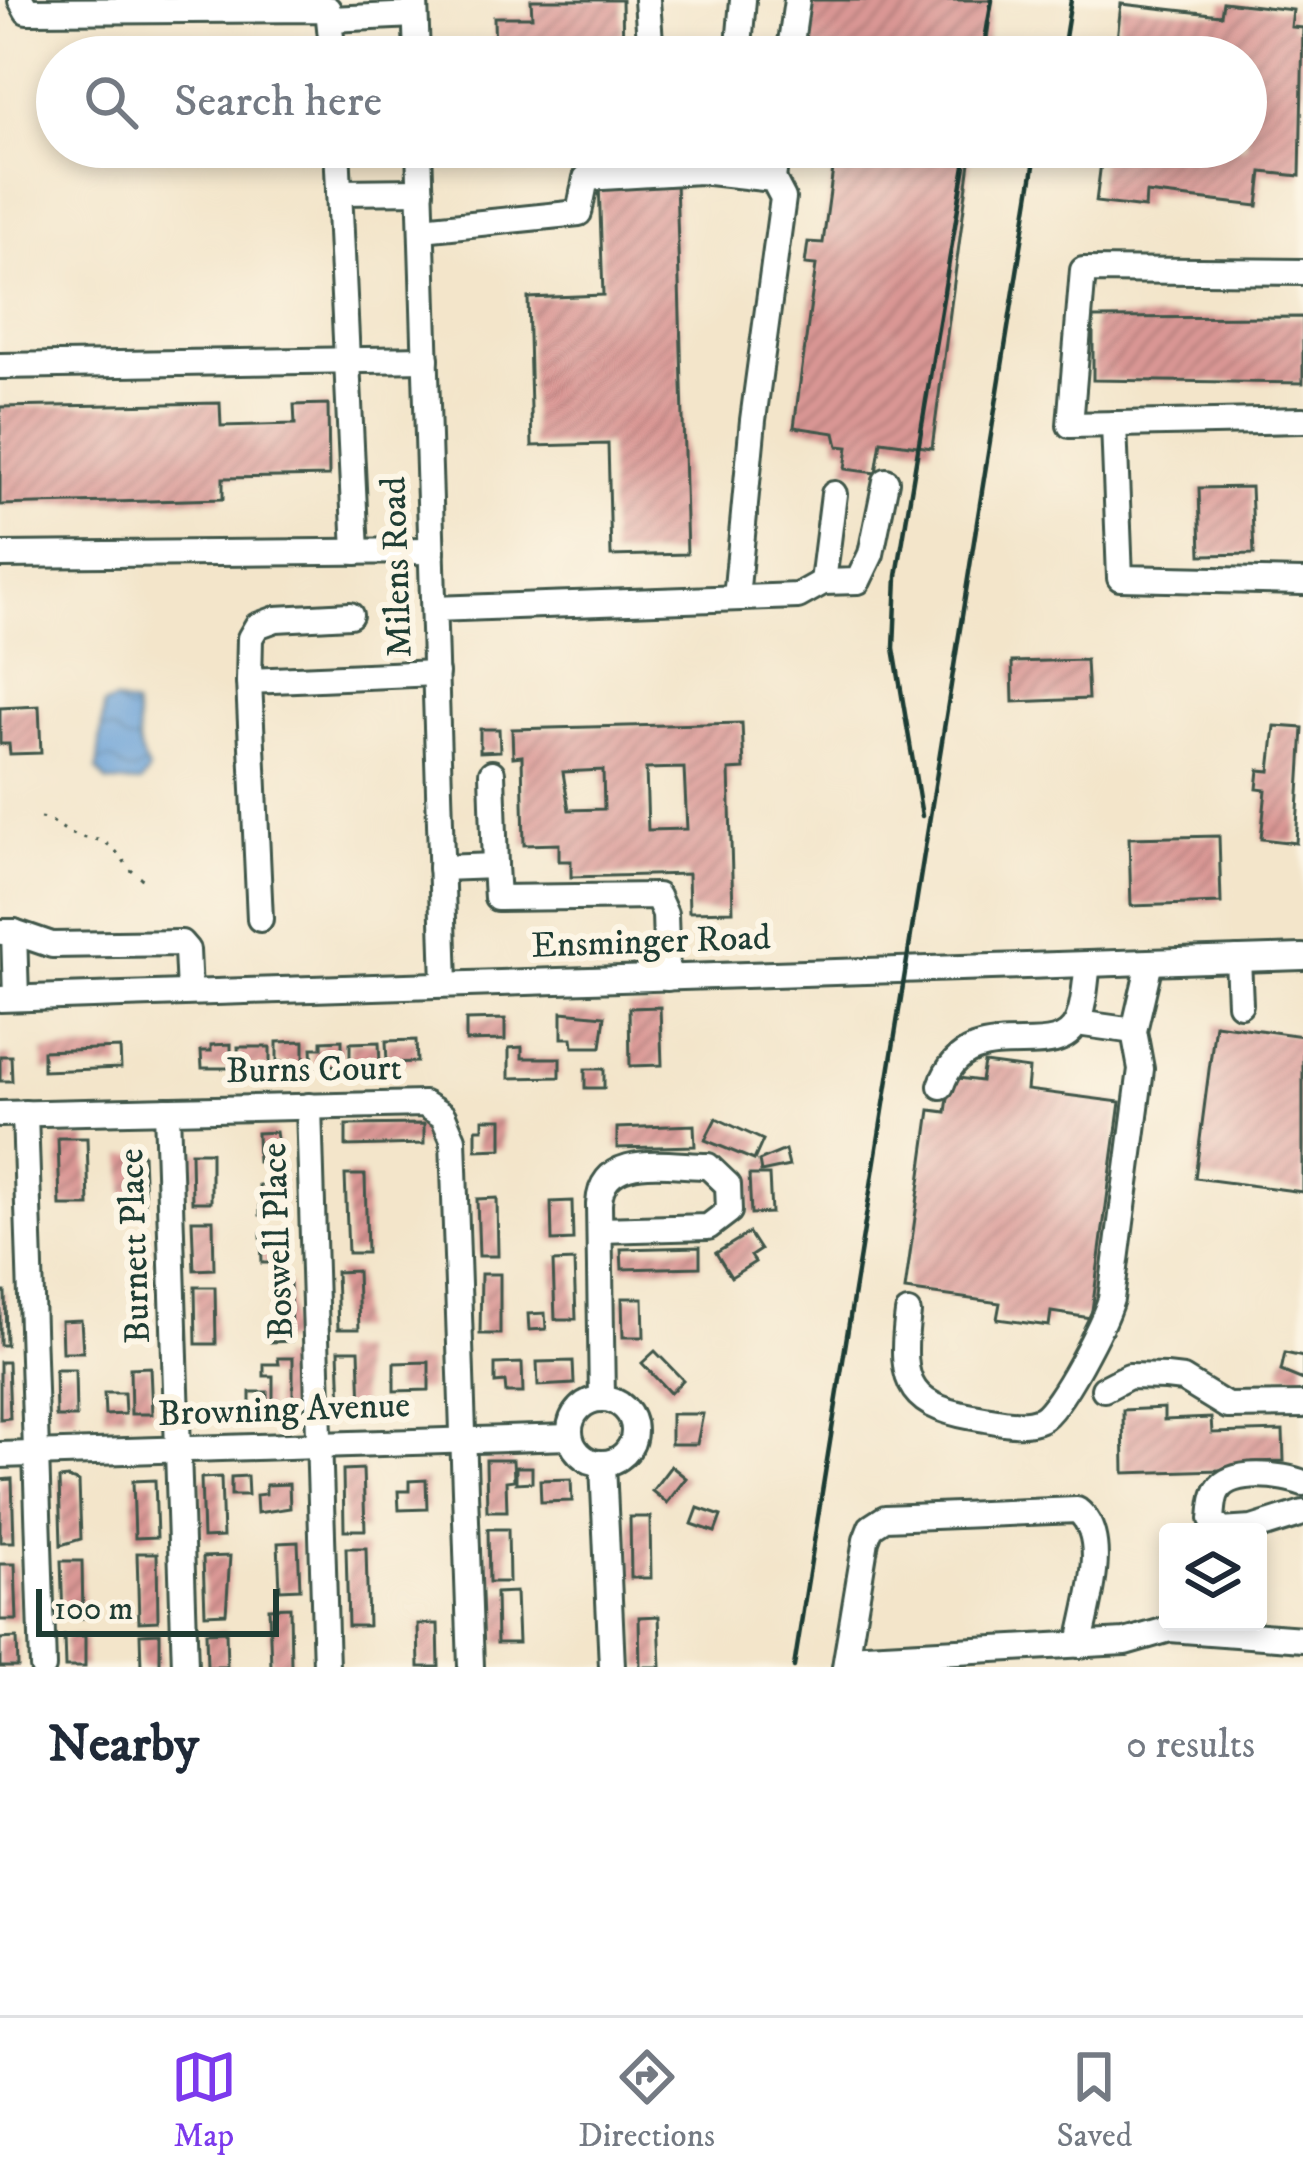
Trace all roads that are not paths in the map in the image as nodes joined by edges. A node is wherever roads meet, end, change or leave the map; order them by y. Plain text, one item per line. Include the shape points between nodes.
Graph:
1 (21, 0) edge
2 (647, 0) edge
3 (742, 0) edge
4 (797, 0) edge
5 (415, 7) edge
6 (331, 19) junction
7 (332, 36) edge
8 (650, 36) edge
9 (739, 36) edge
10 (792, 36) edge
11 (338, 168) edge
12 (420, 168) edge
13 (665, 168) edge
14 (749, 168) edge
15 (774, 168) edge
16 (773, 178) junction
17 (421, 191) junction
18 (339, 192) junction
19 (422, 229) junction
20 (1303, 272) edge
21 (427, 359) junction
22 (350, 360) junction
23 (0, 366) edge
24 (1303, 420) edge
25 (1114, 424) junction
26 (886, 481) dead end
27 (834, 494) dead end
28 (432, 551) junction
29 (356, 552) junction
30 (0, 555) edge
31 (823, 582) junction
32 (1303, 582) edge
33 (736, 598) junction
34 (434, 609) junction
35 (350, 615) dead end
36 (436, 674) junction
37 (249, 681) junction
38 (492, 773) dead end
39 (495, 866) junction
40 (441, 868) junction
41 (260, 919) dead end
42 (7, 932) edge
43 (1303, 957) edge
44 (1238, 959) junction
45 (1150, 962) junction
46 (1088, 965) junction
47 (667, 978) junction
48 (445, 984) junction
49 (189, 992) junction
50 (8, 998) edge
51 (1240, 1004) dead end
52 (1077, 1023) junction
53 (1134, 1031) junction
54 (941, 1086) dead end
55 (310, 1106) junction
56 (167, 1110) junction
57 (12, 1114) edge
58 (600, 1231) junction
59 (908, 1312) dead end
60 (1104, 1389) dead end
61 (602, 1399) junction
62 (1303, 1405) edge
63 (570, 1437) junction
64 (463, 1440) junction
65 (320, 1444) junction
66 (178, 1449) junction
67 (36, 1454) junction
68 (0, 1455) edge
69 (602, 1464) junction
70 (1303, 1483) edge
71 (1303, 1513) edge
72 (1142, 1638) junction
73 (1303, 1639) edge
74 (1080, 1646) junction
75 (846, 1662) edge
76 (43, 1667) edge
77 (185, 1667) edge
78 (326, 1667) edge
79 (471, 1667) edge
80 (612, 1667) edge
81 (1141, 1667) edge

1 - 6 street via 27,11 328,9
2 - 8 street
3 - 9 street
4 - 10 street
5 - 6 street
6 - 7 street
11 - 18 street
12 - 17 street, Milens Road
13 - 19 street via 586,178 579,213
14 - 16 street
15 - 16 street
16 - 33 street via 783,198
17 - 18 street
17 - 19 street, Milens Road
18 - 22 street
19 - 21 street, Milens Road
20 - 25 street via 1083,270 1070,425
21 - 22 street
21 - 28 street, Milens Road
22 - 23 street
22 - 29 street
24 - 25 street
25 - 32 street via 1120,578
26 - 31 street via 858,581
27 - 31 street
28 - 29 street
28 - 34 street, Milens Road
29 - 30 street
31 - 33 street via 798,596
33 - 34 street
34 - 36 street, Milens Road
35 - 37 street via 256,626
36 - 37 street
36 - 40 street, Milens Road
37 - 41 street
38 - 39 street
39 - 40 street
39 - 47 street via 497,898 657,896
40 - 48 street, Milens Road
42 - 49 street via 52,945 181,943
42 - 50 street
43 - 44 street, Ensminger Road
44 - 45 street, Ensminger Road
44 - 51 street
45 - 46 street, Ensminger Road
45 - 53 street
46 - 47 street, Ensminger Road
46 - 52 street
47 - 48 street, Ensminger Road
48 - 49 street, Ensminger Road
49 - 50 street, Ensminger Road
52 - 53 street
52 - 54 street via 1033,1043 977,1045 947,1068
53 - 59 street via 1141,1069 1111,1298 1056,1407 1018,1424 931,1407 914,1395 906,1374
55 - 56 street, Burns Court
55 - 64 street, Burns Court via 424,1104 450,1126
55 - 65 street, Boswell Place
56 - 57 street, Burns Court
56 - 66 street, Burnett Place
57 - 67 street
58 - 58 street via 607,1174 629,1166 708,1166 728,1184 729,1211 708,1227
58 - 61 street
60 - 62 street via 1129,1376 1166,1377 1227,1406
61 - 63 street via 572,1418
61 - 69 street via 626,1408 636,1431 626,1455
63 - 64 street, Browning Avenue
63 - 69 street via 581,1456
64 - 65 street, Browning Avenue
64 - 79 street, Burns Court
65 - 66 street, Browning Avenue
65 - 78 street, Boswell Place
66 - 67 street, Browning Avenue
66 - 77 street, Burnett Place
67 - 68 street, Browning Avenue
67 - 76 street
69 - 80 street
70 - 71 street via 1229,1479 1216,1491 1212,1519 1221,1531 1252,1529
72 - 73 street via 1169,1629
72 - 74 street
72 - 81 street
74 - 75 street
74 - 75 street via 1096,1539 1091,1522 1070,1508 876,1523 866,1540

